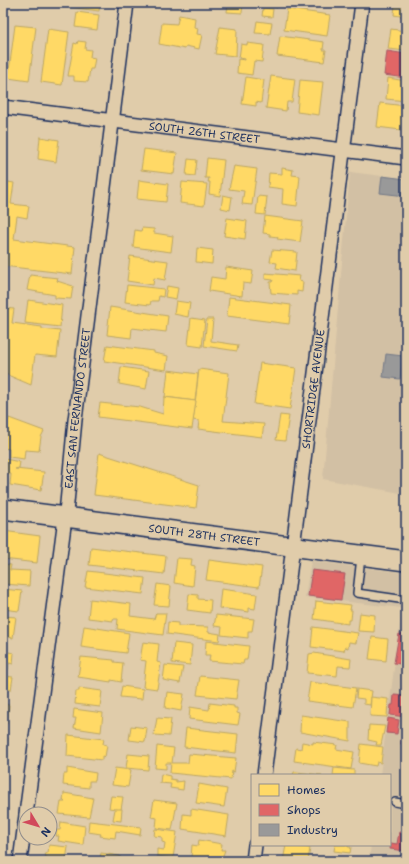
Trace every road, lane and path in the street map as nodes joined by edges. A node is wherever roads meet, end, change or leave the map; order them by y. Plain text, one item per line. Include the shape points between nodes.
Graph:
1 (126, 3) edge
2 (362, 3) edge
3 (3, 107) edge
4 (111, 122) junction
5 (342, 150) junction
6 (406, 158) edge
7 (3, 510) edge
8 (65, 518) junction
9 (293, 546) junction
10 (362, 555) junction
11 (406, 561) edge
12 (406, 600) edge
13 (264, 774) edge
14 (395, 802) dead end
15 (406, 804) edge
16 (27, 806) edge
17 (22, 846) edge
18 (255, 846) edge
19 (20, 861) edge
20 (253, 861) edge

1 - 4 street, EAST SAN FERNANDO STREET
2 - 5 street, SHORTRIDGE AVENUE
3 - 4 street, SOUTH 26TH STREET
4 - 5 street, SOUTH 26TH STREET
4 - 8 street, EAST SAN FERNANDO STREET
5 - 6 street, SOUTH 26TH STREET
5 - 9 street, SHORTRIDGE AVENUE
7 - 8 street, SOUTH 28TH STREET
8 - 9 street, SOUTH 28TH STREET
8 - 16 street, EAST SAN FERNANDO STREET
9 - 10 street, SOUTH 28TH STREET
9 - 13 street, SHORTRIDGE AVENUE
10 - 11 street, SOUTH 28TH STREET
10 - 12 lane via 357,593
14 - 15 lane
17 - 19 street, EAST SAN FERNANDO STREET
18 - 20 street

